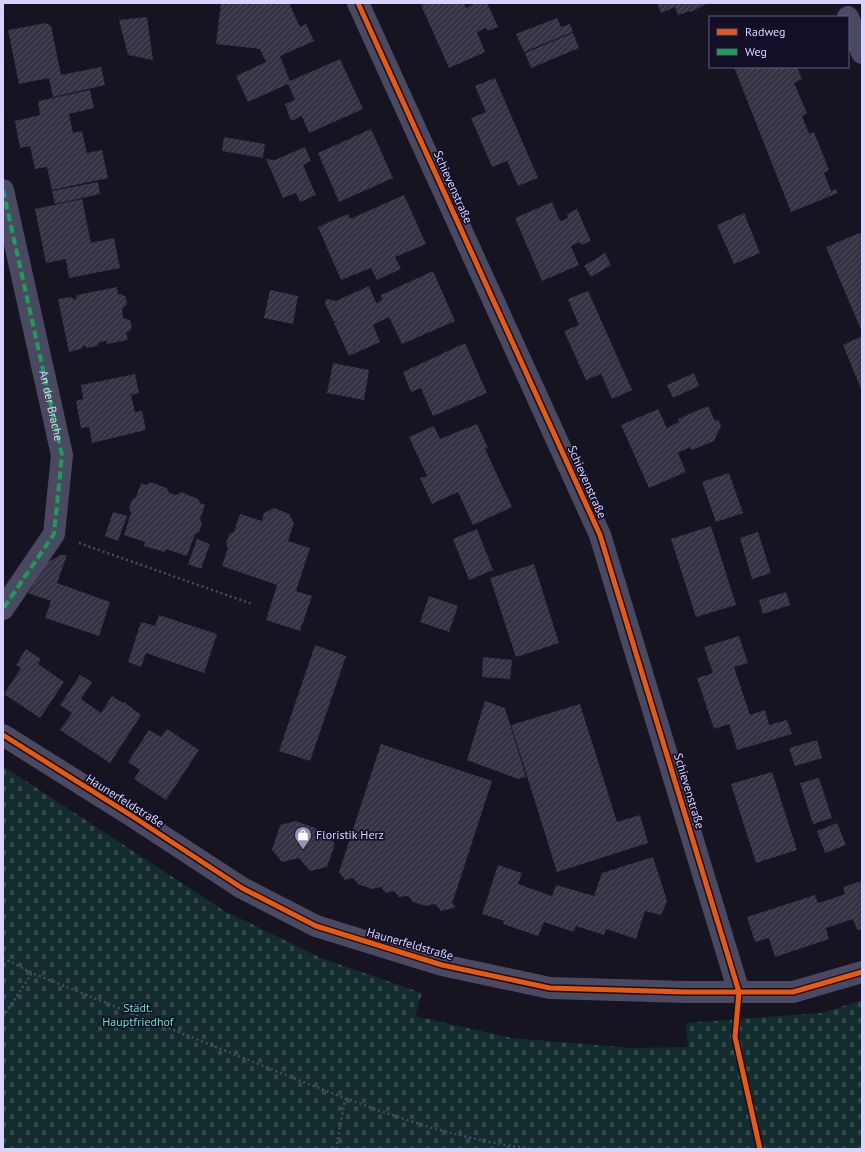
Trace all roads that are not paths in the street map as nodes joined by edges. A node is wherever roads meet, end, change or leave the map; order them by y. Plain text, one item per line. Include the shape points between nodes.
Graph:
1 (358, 3) edge
2 (842, 3) edge
3 (848, 16) edge
4 (849, 20) edge
5 (862, 53) edge
6 (3, 190) edge
7 (3, 609) edge
8 (3, 734) edge
9 (862, 972) edge
10 (739, 992) junction

1 - 10 street, Schievenstraße via 600,535
2 - 3 street
4 - 5 street
6 - 7 street, An der Brache via 62,455 54,534
8 - 10 street, Haunerfeldstraße via 242,888 316,926 442,965 550,988
9 - 10 street, Haunerfeldstraße via 793,992

